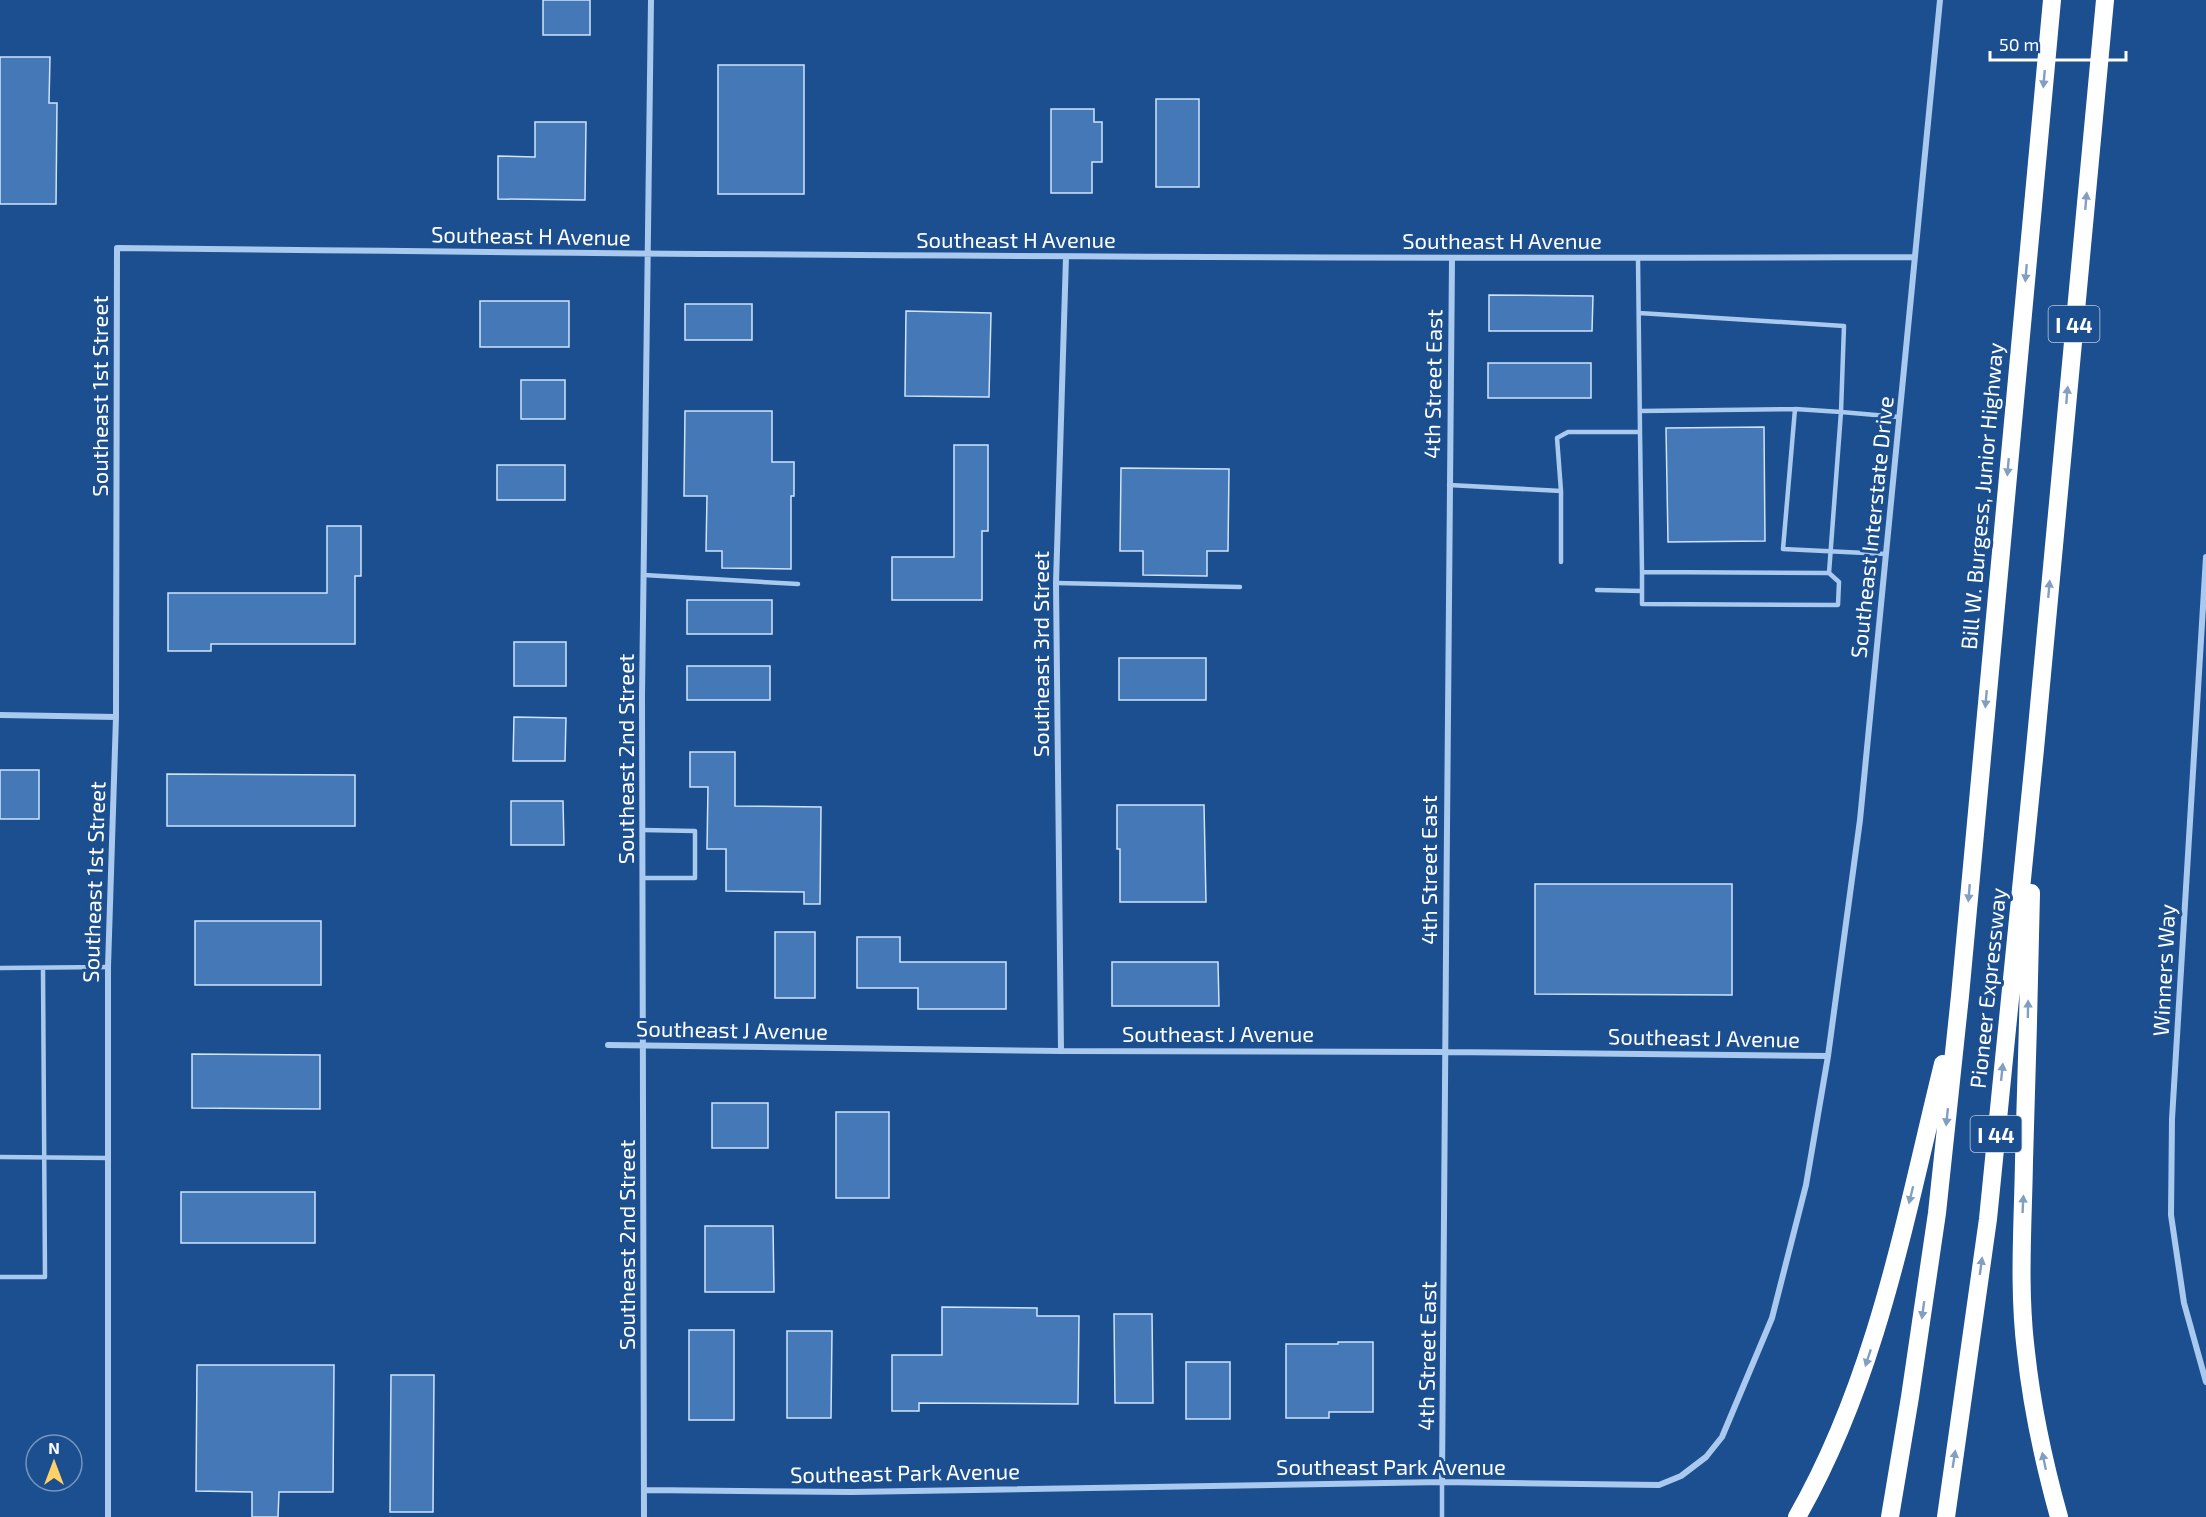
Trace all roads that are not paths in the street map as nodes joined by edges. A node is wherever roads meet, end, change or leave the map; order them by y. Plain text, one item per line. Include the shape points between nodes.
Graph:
1 (651, 0) edge
2 (1940, 0) edge
3 (2052, 0) edge
4 (2105, 0) edge
5 (117, 248) joint
6 (647, 254) junction
7 (1066, 257) junction
8 (1915, 257) junction
9 (1638, 258) junction
10 (1452, 259) junction
11 (1639, 313) junction
12 (1795, 409) junction
13 (1641, 411) junction
14 (1841, 412) junction
15 (1899, 417) junction
16 (1640, 432) junction
17 (1448, 485) junction
18 (1561, 491) junction
19 (1830, 552) junction
20 (1886, 554) junction
21 (2206, 557) edge
22 (1561, 562) dead end
23 (1642, 572) junction
24 (1829, 573) junction
25 (644, 575) junction
26 (1056, 583) junction
27 (798, 584) dead end
28 (1240, 587) dead end
29 (1598, 590) dead end
30 (1642, 591) junction
31 (0, 715) edge
32 (116, 717) junction
33 (2035, 749) junction
34 (643, 830) junction
35 (643, 878) junction
36 (108, 967) junction
37 (0, 968) edge
38 (43, 968) junction
39 (1960, 996) junction
40 (644, 1045) junction
41 (608, 1046) dead end
42 (1061, 1051) junction
43 (1445, 1052) junction
44 (1828, 1056) junction
45 (0, 1157) edge
46 (45, 1158) junction
47 (107, 1158) junction
48 (0, 1276) edge
49 (2206, 1382) edge
50 (1442, 1482) junction
51 (645, 1490) junction
52 (108, 1517) edge
53 (644, 1517) edge
54 (1442, 1517) edge
55 (1797, 1517) edge
56 (1890, 1517) edge
57 (1946, 1517) edge
58 (2059, 1517) edge

1 - 6 street, Southeast 2nd Street
2 - 8 street, Southeast Interstate Drive
3 -> 39 highway, Bill W. Burgess, Junior Highway / I 44
33 -> 4 highway, I 44
5 - 6 street, Southeast H Avenue
5 - 32 street, Southeast 1st Street
6 - 7 street, Southeast H Avenue
6 - 25 street, Southeast 2nd Street
7 - 10 street, Southeast H Avenue
7 - 26 street, Southeast 3rd Street
8 - 9 street, Southeast H Avenue
8 - 15 street, Southeast Interstate Drive
9 - 10 street, Southeast H Avenue
9 - 11 lane
10 - 17 street, 4th Street East
11 - 13 lane
11 - 14 lane via 1844,326
12 - 13 lane
12 - 14 lane
12 - 19 lane via 1783,549
13 - 16 lane
14 - 15 lane
14 - 19 lane
15 - 20 street, Southeast Interstate Drive
16 - 18 lane via 1568,432 1557,438
16 - 23 lane
17 - 18 lane
17 - 43 street, 4th Street East
18 - 22 lane
19 - 20 lane
19 - 24 lane
20 - 44 street, Southeast Interstate Drive via 1860,820
21 - 49 street, Winners Way via 2172,1119 2171,1215 2184,1303
23 - 24 lane
23 - 30 lane
24 - 30 lane via 1839,582 1838,605 1642,604
25 - 27 lane
25 - 34 street, Southeast 2nd Street
26 - 28 lane
26 - 42 street, Southeast 3rd Street
29 - 30 lane
31 - 32 street
32 - 36 street, Southeast 1st Street
57 -> 33 highway, Pioneer Expressway / I 44 via 1988,1219
58 -> 33 highway via 2033,1402 2021,1294
34 - 35 street, Southeast 2nd Street
34 - 35 lane via 695,831 695,878
35 - 40 street, Southeast 2nd Street
36 - 38 lane
36 - 47 street, Southeast 1st Street
37 - 38 lane
38 - 46 lane
39 -> 55 highway via 1886,1302 1866,1366 1841,1430
39 -> 56 highway, Pioneer Expressway / I 44 via 1937,1213
40 - 41 street, Southeast J Avenue
40 - 42 street, Southeast J Avenue
40 - 51 street, Southeast 2nd Street
42 - 43 street, Southeast J Avenue
43 - 44 street, Southeast J Avenue
43 - 50 street, 4th Street East
44 - 50 street, Southeast Park Avenue via 1806,1185 1772,1318 1722,1437 1706,1457 1681,1476 1659,1485
45 - 46 lane
46 - 47 lane
46 - 48 lane via 45,1277
47 - 52 street, Southeast 1st Street
50 - 51 street, Southeast Park Avenue via 852,1492
50 - 54 lane
51 - 53 street, Southeast 2nd Street

